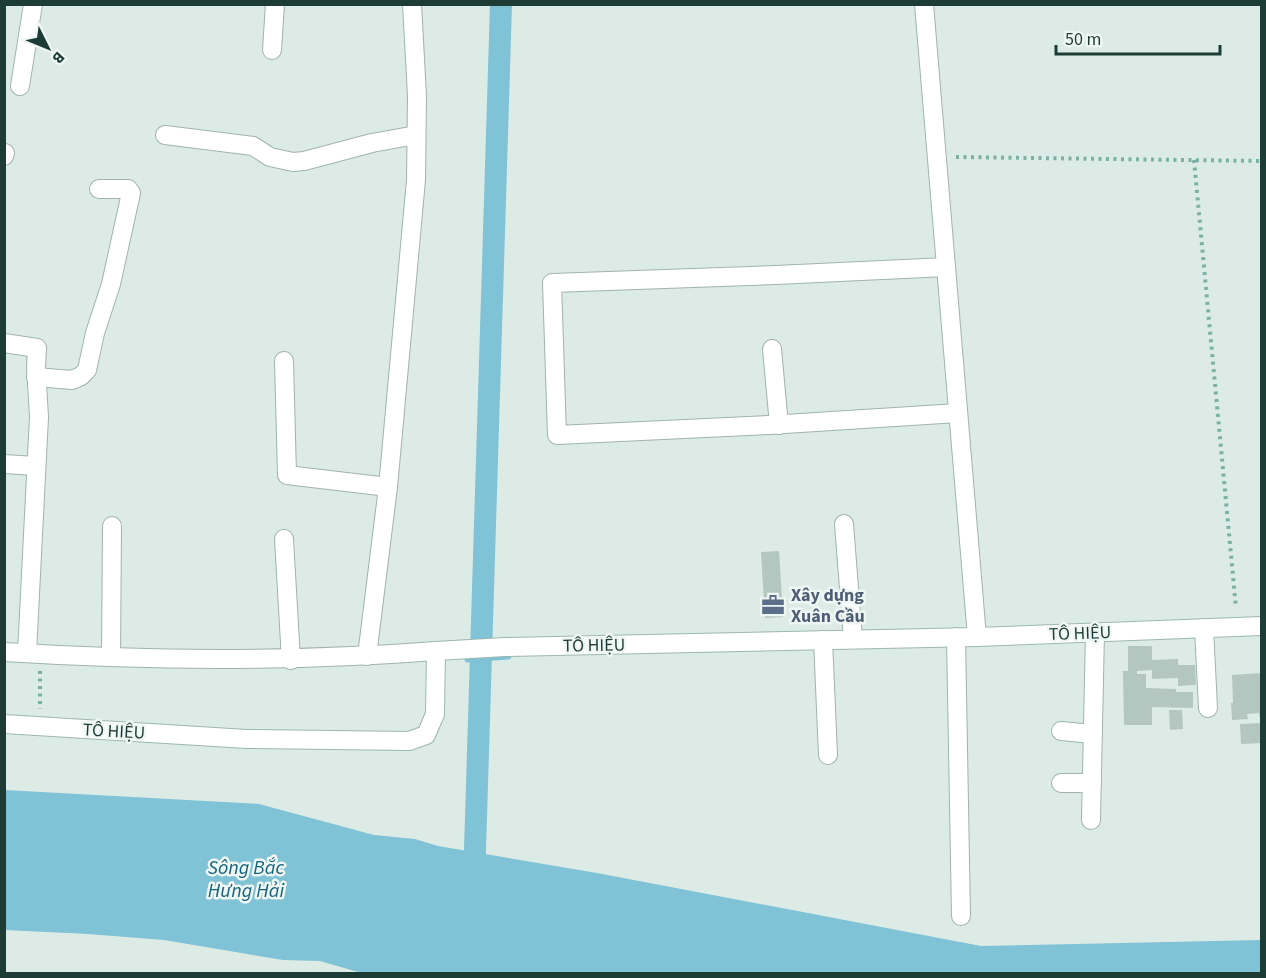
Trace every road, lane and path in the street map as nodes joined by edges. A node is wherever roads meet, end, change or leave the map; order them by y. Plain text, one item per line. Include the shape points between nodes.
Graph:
1 (33, 4) edge
2 (275, 4) edge
3 (411, 4) edge
4 (924, 4) edge
5 (272, 50) dead end
6 (20, 86) dead end
7 (165, 135) dead end
8 (416, 135) junction
9 (938, 157) junction
10 (1194, 160) junction
11 (1262, 161) edge
12 (99, 189) dead end
13 (946, 267) junction
14 (4, 343) edge
15 (772, 350) dead end
16 (284, 361) dead end
17 (36, 377) junction
18 (958, 413) junction
19 (779, 425) junction
20 (4, 464) edge
21 (36, 466) junction
22 (388, 488) junction
23 (844, 524) dead end
24 (112, 526) dead end
25 (284, 539) dead end
26 (1238, 626) junction
27 (1262, 626) edge
28 (1204, 628) junction
29 (1095, 632) junction
30 (956, 637) junction
31 (977, 637) junction
32 (853, 639) junction
33 (823, 640) junction
34 (445, 650) junction
35 (4, 652) edge
36 (33, 654) junction
37 (367, 656) junction
38 (111, 657) junction
39 (291, 660) junction
40 (1208, 708) dead end
41 (4, 724) edge
42 (40, 726) junction
43 (1061, 731) dead end
44 (1093, 734) junction
45 (828, 755) dead end
46 (1061, 783) dead end
47 (1092, 783) junction
48 (1091, 819) dead end
49 (961, 916) dead end

1 - 6 street
2 - 5 street
3 - 8 street
4 - 9 street
7 - 8 street via 253,146 270,157 293,162
8 - 22 street via 416,180
9 - 10 path
9 - 13 street
10 - 11 path
10 - 26 path
12 - 17 street via 128,189 131,193 87,369 72,380
13 - 18 street
13 - 19 street via 552,283 557,435
14 - 17 street via 37,348
15 - 19 street
16 - 22 street via 286,475
17 - 21 street
18 - 19 street
18 - 31 street
20 - 21 street
21 - 36 street
22 - 37 street
23 - 32 street
24 - 38 street
25 - 39 street
26 - 27 street, TÔ HIỆU
26 - 28 street, TÔ HIỆU
28 - 29 street, TÔ HIỆU
28 - 40 street
29 - 31 street, TÔ HIỆU
29 - 44 street
30 - 31 street, TÔ HIỆU
30 - 32 street, TÔ HIỆU
30 - 49 street
32 - 33 street, TÔ HIỆU
33 - 34 street, TÔ HIỆU
33 - 45 street
34 - 37 street
34 - 42 street, TÔ HIỆU via 435,714 426,735 409,741 247,739
35 - 36 street
36 - 38 street
36 - 42 path
37 - 39 street
38 - 39 street
41 - 42 street, TÔ HIỆU
43 - 44 street
44 - 47 street
46 - 47 street
47 - 48 street

